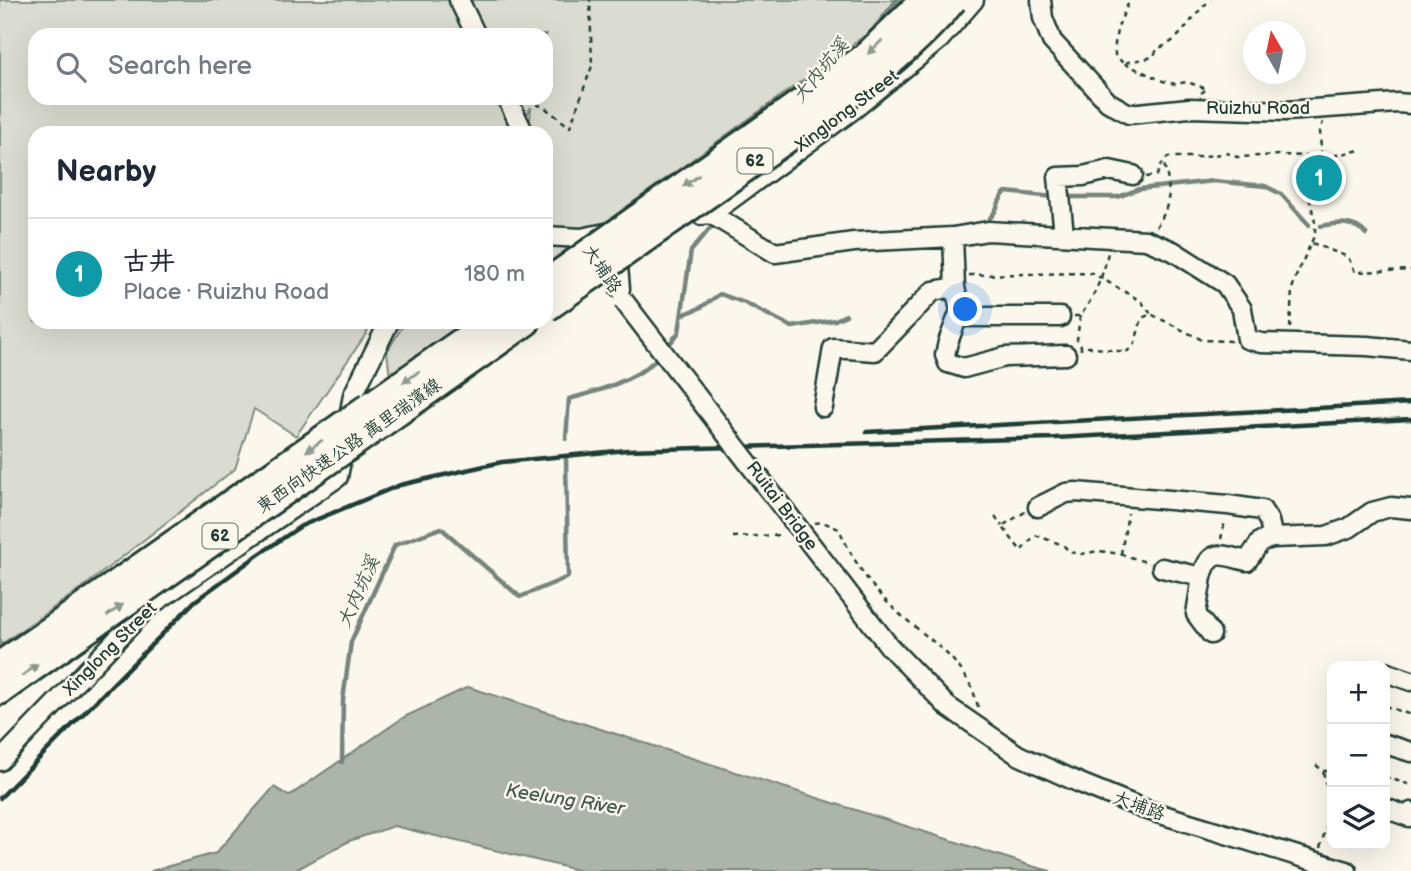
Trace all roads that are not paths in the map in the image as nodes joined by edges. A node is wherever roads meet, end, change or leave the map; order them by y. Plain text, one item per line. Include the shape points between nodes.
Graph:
1 (459, 0) edge
2 (924, 0) edge
3 (953, 0) edge
4 (974, 0) edge
5 (1041, 0) edge
6 (473, 28) edge
7 (1411, 104) edge
8 (510, 105) edge
9 (521, 126) edge
10 (1133, 175) road end
11 (710, 214) junction
12 (647, 223) junction
13 (1064, 234) junction
14 (553, 236) edge
15 (953, 237) junction
16 (581, 238) junction
17 (553, 278) edge
18 (955, 282) junction
19 (621, 295) junction
20 (553, 303) edge
21 (958, 317) junction
22 (1060, 317) road end
23 (386, 329) edge
24 (480, 329) edge
25 (516, 329) edge
26 (1411, 350) edge
27 (1066, 355) road end
28 (823, 407) dead end
29 (375, 415) junction
30 (1038, 507) road end
31 (1411, 509) edge
32 (1273, 538) junction
33 (1162, 568) road end
34 (1202, 577) junction
35 (1212, 634) dead end
36 (54, 640) junction
37 (0, 665) edge
38 (1390, 674) edge
39 (1411, 681) edge
40 (0, 691) edge
41 (947, 706) joint
42 (1390, 746) edge
43 (1411, 752) edge
44 (0, 761) edge
45 (1390, 810) edge
46 (1411, 812) edge
47 (1347, 871) edge

1 - 6 street
2 -> 17 highway, 62, bridge via 865,57
3 - 20 highway, 62, bridge via 867,80
4 - 11 street, Xinglong Street via 940,39 854,109
5 - 7 street, Ruizhu Road via 1052,41 1108,102 1129,114 1189,108 1286,111
8 - 9 street
10 - 13 street via 1109,170 1058,177
11 - 12 street, Xinglong Street
11 - 15 street via 775,253 854,242
12 - 16 street, Xinglong Street
12 - 19 street via 628,242 618,267
13 - 15 street via 988,231
13 - 26 street via 1146,240 1173,251 1225,285 1242,309 1247,339
14 - 16 street, Xinglong Street
15 - 18 street
16 - 19 street, 大埔路
18 - 21 street
18 - 28 street via 933,291 875,351 833,348
19 - 41 street, Ruitai Bridge, bridge via 888,646
21 - 22 street
21 - 27 street via 945,355 948,363 964,368 1005,357
23 - 44 street, Xinglong Street via 353,395 338,477 148,607
24 -> 29 highway, 東西向快速公路 萬里瑞濱線 / 62
25 - 29 highway, 東西向快速公路 萬里瑞濱線 / 62
29 - 36 highway, 東西向快速公路 萬里瑞濱線 / 62, bridge
30 - 32 street via 1076,492 1228,505 1262,510
31 - 32 street via 1372,512 1349,528 1326,536
32 - 34 street via 1261,541 1247,561 1217,554 1205,565
33 - 34 street
34 - 35 street via 1196,614
36 - 37 highway, 東西向快速公路 萬里瑞濱線 / 62
40 -> 36 highway, 東西向快速公路 萬里瑞濱線 / 62
38 - 39 street
41 - 47 street, 大埔路 via 1018,755 1144,809
42 - 43 street
45 - 46 street via 1409,817

